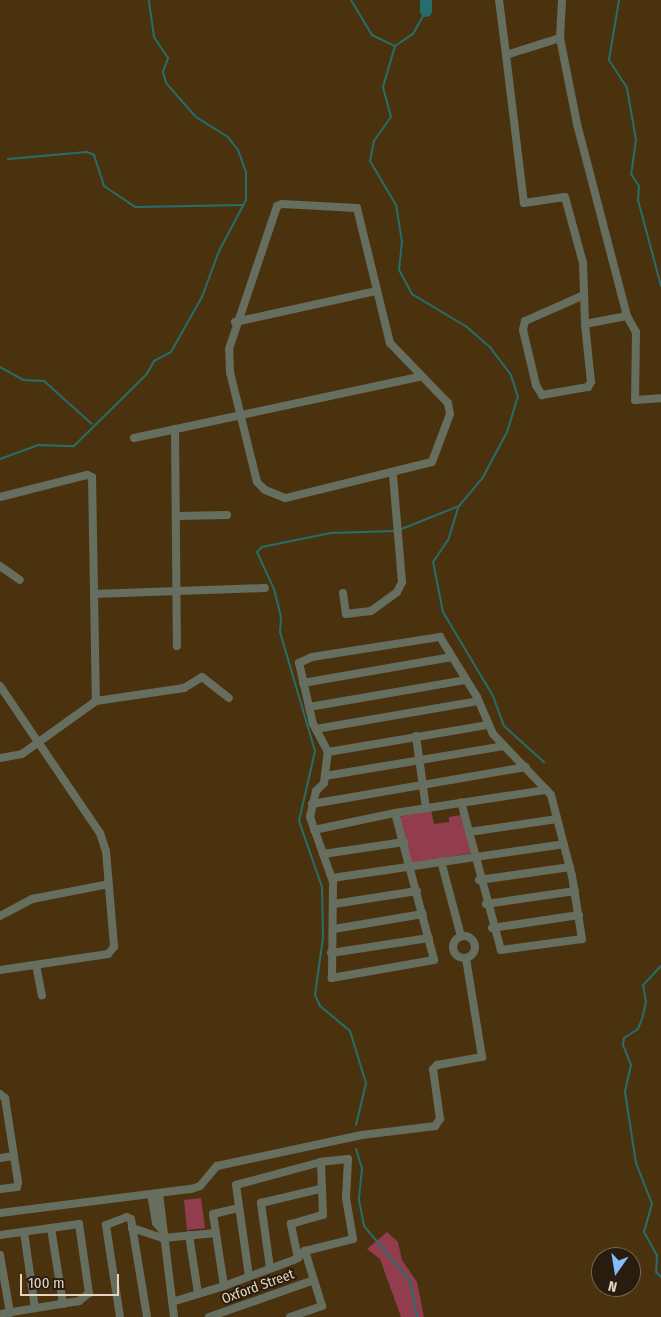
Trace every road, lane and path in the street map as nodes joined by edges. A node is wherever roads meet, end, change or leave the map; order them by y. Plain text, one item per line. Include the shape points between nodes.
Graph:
1 (499, 0) edge
2 (562, 0) edge
3 (560, 38) junction
4 (506, 55) junction
5 (376, 291) junction
6 (584, 295) junction
7 (627, 316) junction
8 (235, 322) junction
9 (584, 324) junction
10 (419, 377) junction
11 (661, 398) edge
12 (240, 413) junction
13 (175, 429) junction
14 (134, 438) dead end
15 (393, 475) junction
16 (0, 498) edge
17 (227, 515) dead end
18 (176, 516) junction
19 (0, 566) edge
20 (20, 580) dead end
21 (265, 588) dead end
22 (176, 591) junction
23 (343, 593) dead end
24 (94, 594) junction
25 (176, 646) dead end
26 (452, 657) junction
27 (465, 680) junction
28 (303, 683) junction
29 (0, 686) edge
30 (229, 698) dead end
31 (96, 701) junction
32 (478, 702) junction
33 (310, 707) junction
34 (487, 724) junction
35 (316, 729) junction
36 (416, 736) junction
37 (40, 742) junction
38 (504, 746) junction
39 (328, 752) junction
40 (1, 759) edge
41 (419, 760) junction
42 (526, 767) junction
43 (325, 776) junction
44 (423, 784) junction
45 (546, 790) junction
46 (461, 802) junction
47 (312, 804) junction
48 (426, 808) junction
49 (395, 813) junction
50 (557, 819) junction
51 (314, 830) junction
52 (469, 832) junction
53 (404, 842) junction
54 (564, 844) junction
55 (323, 854) junction
56 (474, 856) junction
57 (441, 861) junction
58 (410, 866) junction
59 (570, 867) junction
60 (332, 878) junction
61 (479, 880) junction
62 (109, 884) junction
63 (417, 891) junction
64 (575, 892) junction
65 (334, 904) junction
66 (486, 904) junction
67 (423, 914) junction
68 (579, 915) junction
69 (0, 916) edge
70 (492, 928) junction
71 (334, 929) junction
72 (461, 936) junction
73 (429, 938) junction
74 (331, 953) junction
75 (466, 958) junction
76 (36, 965) junction
77 (0, 970) edge
78 (42, 995) dead end
79 (0, 1094) edge
80 (10, 1126) junction
81 (0, 1128) edge
82 (14, 1156) junction
83 (0, 1158) edge
84 (321, 1162) junction
85 (0, 1189) edge
86 (320, 1189) junction
87 (155, 1193) junction
88 (238, 1208) junction
89 (0, 1213) edge
90 (51, 1228) junction
91 (132, 1228) junction
92 (24, 1232) junction
93 (216, 1233) junction
94 (162, 1234) junction
95 (0, 1235) edge
96 (189, 1235) junction
97 (305, 1251) junction
98 (0, 1255) edge
99 (298, 1258) junction
100 (270, 1268) junction
101 (249, 1276) junction
102 (314, 1280) junction
103 (224, 1286) junction
104 (198, 1293) junction
105 (172, 1302) junction
106 (63, 1304) junction
107 (35, 1308) junction
108 (10, 1312) junction
109 (0, 1314) edge
110 (120, 1317) edge
111 (147, 1317) edge
112 (174, 1317) edge
113 (210, 1317) edge
114 (290, 1317) edge

1 - 4 street
2 - 3 street
3 - 4 street
3 - 7 street via 576,124 604,218
4 - 6 street via 524,203 565,196 583,263
5 - 8 street
5 - 8 street via 357,208 282,204 277,206
5 - 10 street via 390,343
6 - 9 street
6 - 9 street via 525,321 525,339 536,385 542,395 588,387 592,382
7 - 9 street
7 - 11 street via 636,332 635,400
8 - 12 street via 228,361
10 - 12 street
10 - 15 street via 448,404 450,414 432,462
12 - 13 street
12 - 15 street via 257,482 276,497
13 - 14 street
13 - 18 street
15 - 23 street via 402,582 397,592 371,611 346,614
16 - 24 street via 87,475 92,477
17 - 18 street
18 - 22 street
19 - 20 street
21 - 22 street
22 - 24 street
22 - 25 street
24 - 31 street
26 - 27 street
26 - 28 street
26 - 28 street via 446,642 432,636 340,652 300,662
27 - 32 street
27 - 33 street
28 - 33 street
29 - 37 street
30 - 31 street via 202,677 184,688
31 - 37 street
32 - 34 street
32 - 35 street
33 - 35 street
34 - 36 street
34 - 38 street
35 - 39 street
36 - 39 street
36 - 41 street
37 - 40 street via 22,754
37 - 62 street via 100,833
38 - 41 street
38 - 42 street
39 - 43 street
41 - 43 street
41 - 44 street
42 - 44 street
42 - 45 street
43 - 47 street
44 - 47 street
44 - 48 street
45 - 46 street
45 - 50 street
46 - 48 street
46 - 52 street
47 - 51 street via 310,824
48 - 49 street
49 - 51 street
49 - 53 street
50 - 52 street
50 - 54 street
51 - 55 street
52 - 56 street
53 - 55 street
53 - 58 street
54 - 56 street
54 - 59 street
55 - 60 street
56 - 57 street
56 - 61 street
57 - 58 street
57 - 72 street
58 - 60 street
58 - 63 street
59 - 61 street
59 - 64 street
60 - 65 street
61 - 66 street
62 - 69 street via 32,899
62 - 76 street via 114,952
63 - 65 street
63 - 67 street
64 - 66 street
64 - 68 street
65 - 71 street
66 - 70 street
67 - 71 street
67 - 73 street
68 - 70 street
68 - 70 street via 584,934 574,942 506,951 501,950
71 - 74 street
72 - 75 street via 453,948 457,956
72 - 75 street via 471,938 475,944 472,955
73 - 74 street
73 - 74 street via 434,955 428,963 340,977 332,978 329,973
75 - 87 street via 482,1057 437,1065 432,1069 440,1123 362,1135 217,1166 196,1188
76 - 77 street
76 - 78 street
79 - 80 street via 5,1098
80 - 81 street
80 - 82 street
82 - 83 street
82 - 85 street via 18,1186
84 - 86 street
84 - 88 street via 238,1183
84 - 97 street via 349,1160 346,1198 353,1239
86 - 99 street via 323,1215 292,1224
86 - 100 street via 261,1203
87 - 89 street
87 - 94 street
88 - 93 street via 214,1212
88 - 101 street
90 - 92 street
90 - 106 street
90 - 106 street via 79,1224 89,1293 81,1300
91 - 94 street
91 - 110 street via 127,1217 106,1223
91 - 111 street
92 - 95 street
92 - 107 street
93 - 96 street
93 - 103 street
94 - 96 street
94 - 105 street
96 - 104 street
97 - 99 street
97 - 102 street
98 - 108 street
99 - 100 street
100 - 101 street
101 - 103 street
102 - 113 street, Oxford Street
102 - 114 street via 322,1306
103 - 104 street
104 - 105 street
105 - 112 street
106 - 107 street
107 - 108 street
108 - 109 street

